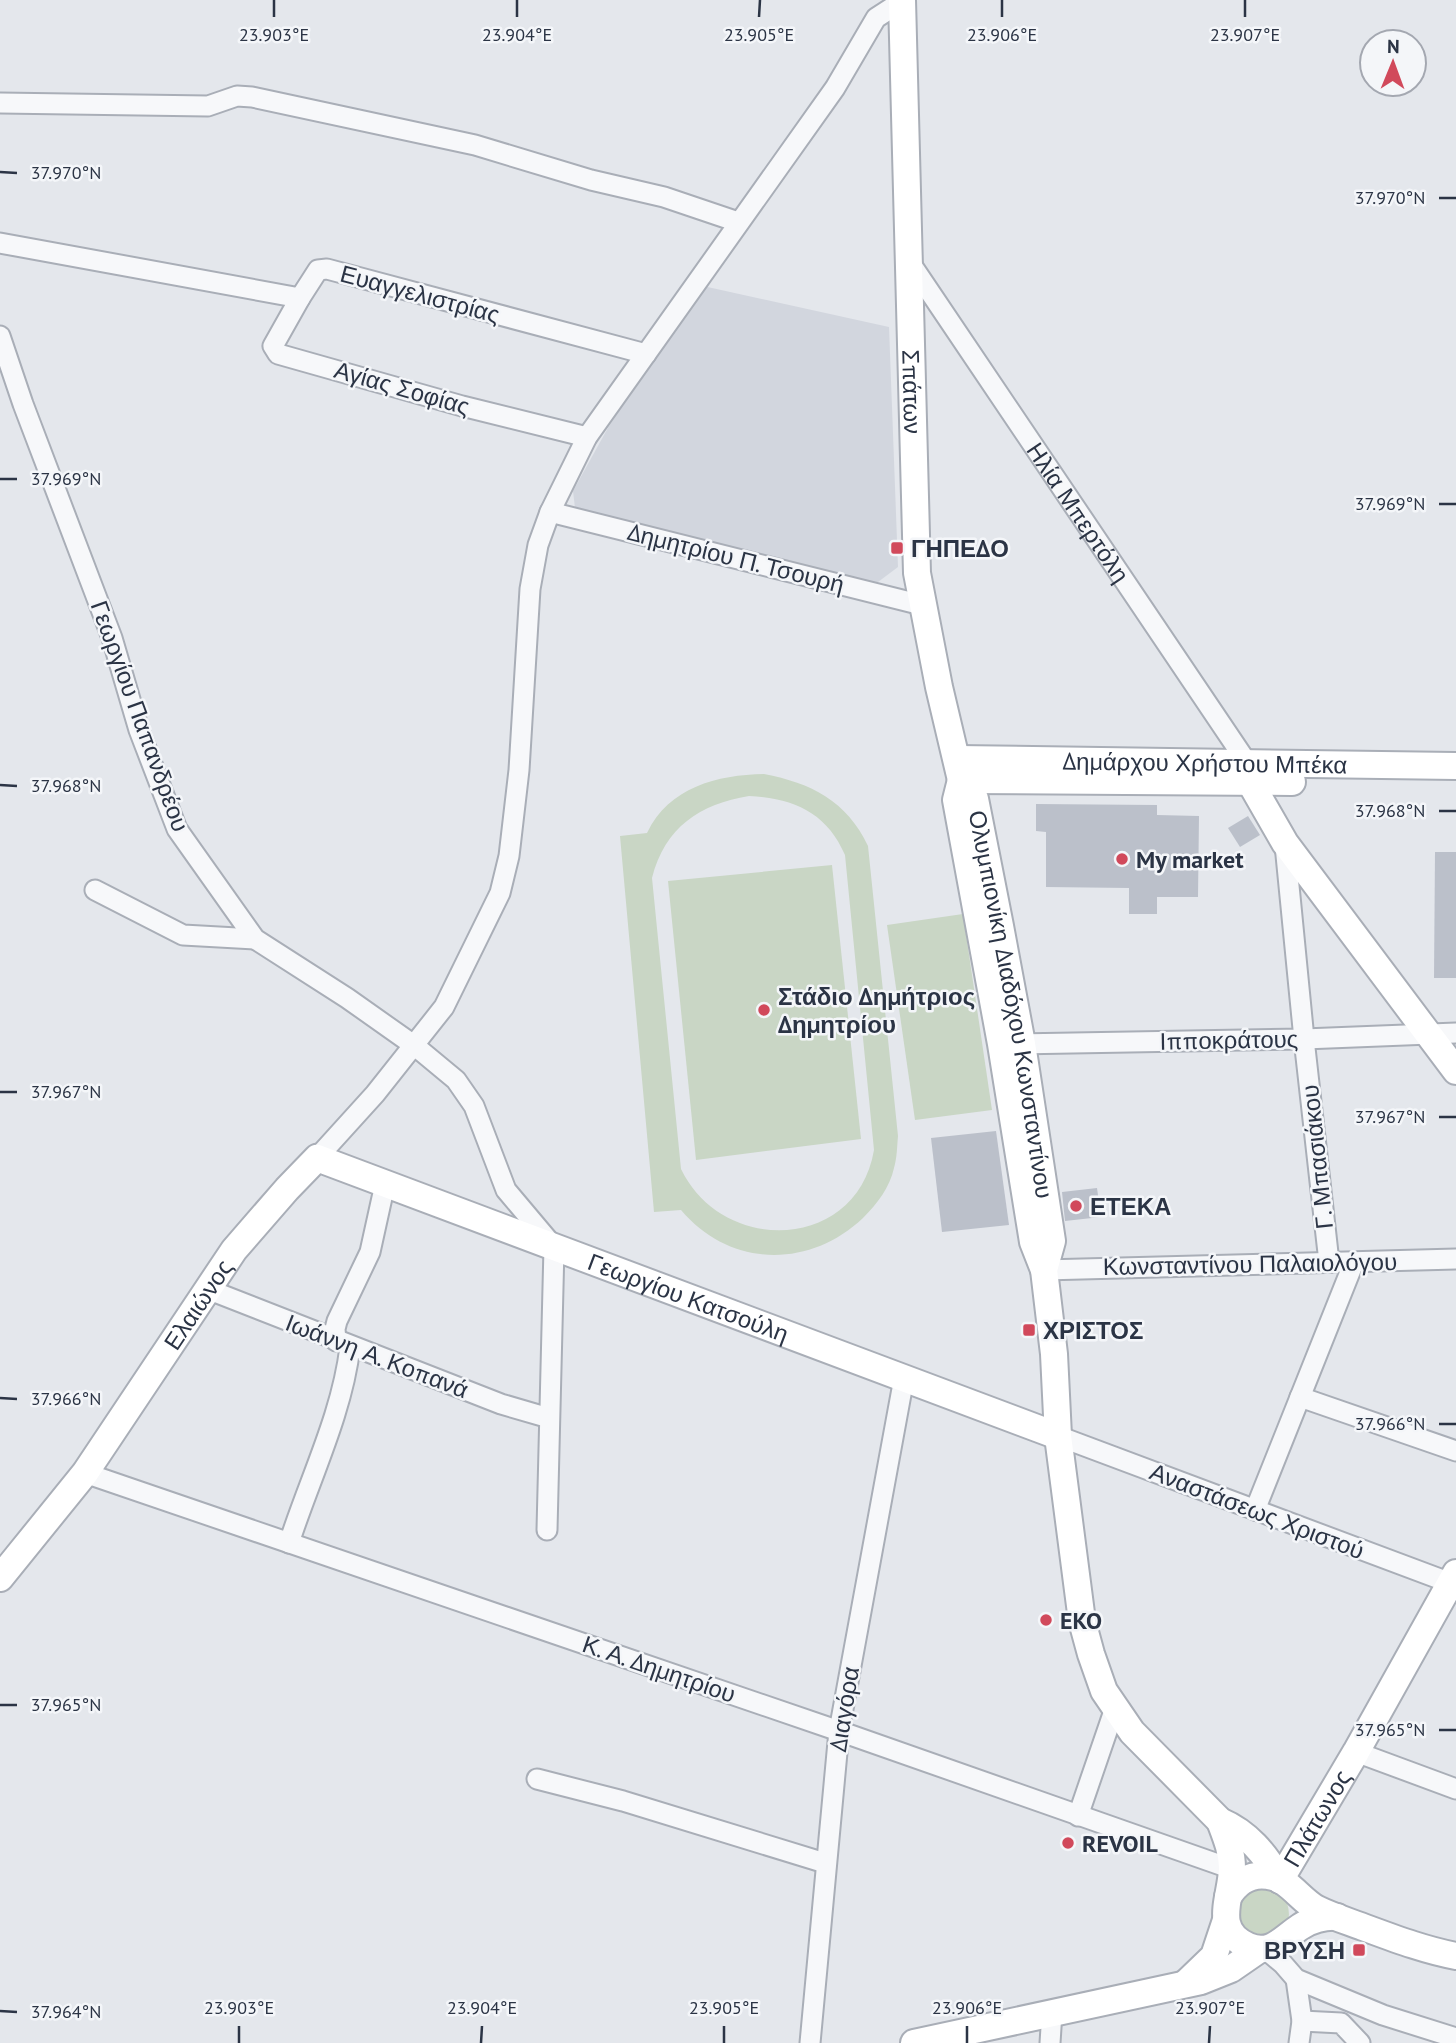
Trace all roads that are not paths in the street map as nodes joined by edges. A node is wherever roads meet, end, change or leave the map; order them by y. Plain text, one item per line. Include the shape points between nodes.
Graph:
1 (902, 0) edge
2 (0, 103) edge
3 (738, 222) junction
4 (0, 243) edge
5 (909, 261) junction
6 (300, 299) junction
7 (0, 336) edge
8 (646, 354) junction
9 (587, 437) junction
10 (550, 512) junction
11 (922, 605) junction
12 (1456, 766) edge
13 (959, 770) junction
14 (1249, 773) junction
15 (1456, 783) edge
16 (1285, 842) junction
17 (95, 890) dead end
18 (255, 939) junction
19 (1443, 1033) edge
20 (1304, 1039) junction
21 (1012, 1044) junction
22 (415, 1046) junction
23 (1456, 1071) edge
24 (317, 1158) junction
25 (385, 1184) junction
26 (554, 1247) junction
27 (1456, 1259) edge
28 (1329, 1262) junction
29 (1354, 1262) junction
30 (1044, 1269) junction
31 (207, 1289) junction
32 (343, 1344) junction
33 (904, 1378) junction
34 (1300, 1397) junction
35 (549, 1418) junction
36 (1058, 1436) junction
37 (1456, 1451) edge
38 (85, 1473) junction
39 (1255, 1510) junction
40 (547, 1530) dead end
41 (289, 1543) junction
42 (0, 1578) edge
43 (1454, 1580) edge
44 (1115, 1708) junction
45 (839, 1731) junction
46 (1356, 1752) junction
47 (537, 1779) dead end
48 (1456, 1789) edge
49 (1078, 1816) junction
50 (1223, 1830) junction
51 (825, 1863) junction
52 (1232, 1869) junction
53 (1276, 1875) junction
54 (1227, 1908) junction
55 (1336, 1917) junction
56 (1277, 1946) junction
57 (1456, 1956) edge
58 (1296, 1979) junction
59 (1186, 1983) junction
60 (1354, 2003) junction
61 (1052, 2012) junction
62 (1302, 2021) junction
63 (1341, 2024) junction
64 (1456, 2038) edge
65 (810, 2043) edge
66 (914, 2043) edge
67 (1049, 2043) edge
68 (1299, 2043) edge
69 (1360, 2043) edge

1 - 3 street, Ελαιώνος via 876,18 835,88
1 - 5 main road, Σπάτων
2 - 3 street via 208,106 237,96 252,97 475,145
3 - 8 street, Ελαιώνος
4 - 6 street
5 - 11 main road, Σπάτων via 917,573
5 - 14 street, Ηλία Μπερτόλη
6 - 8 street, Ευαγγελιστρίας via 318,270 327,269
6 - 9 street, Αγίας Σοφίας via 273,346 278,354
7 - 18 street, Γεωργίου Παπανδρέου via 177,829
8 - 9 street, Ελαιώνος
9 - 10 street, Ελαιώνος
10 - 11 street, Δημητρίου Π. Τσουρή
10 - 22 street, Ελαιώνος via 530,589 519,770 500,893 444,1007
11 - 13 main road, Σπάτων
12 - 14 main road, Δημάρχου Χρήστου Μπέκα
13 - 14 main road, Δημάρχου Χρήστου Μπέκα
13 - 21 main road, Ολυμπιονίκη Διαδόχου Κωνσταντίνου via 975,799
14 - 15 main road, Δημάρχου Χρήστου Μπέκα
14 - 16 main road, Ηλία Μπερτόλη
16 - 19 main road, Ηλία Μπερτόλη
16 - 20 street, Γ. Μπασιάκου
17 - 18 street via 183,935
18 - 22 street, Γεωργίου Παπανδρέου
19 - 20 street, Ιπποκράτους
19 - 23 main road, Ηλία Μπερτόλη
20 - 21 street, Ιπποκράτους
20 - 28 street, Γ. Μπασιάκου
21 - 30 main road, Ολυμπιονίκη Διαδόχου Κωνσταντίνου via 1052,1241
22 - 24 street, Ελαιώνος
22 - 26 street, Γεωργίου Παπανδρέου via 456,1080 474,1106 506,1190
24 - 25 main road, Γεωργίου Κατσούλη
24 - 31 main road, Ελαιώνος via 234,1250
25 - 26 main road, Γεωργίου Κατσούλη
25 - 32 street via 370,1252 337,1321 335,1329
26 - 33 main road, Γεωργίου Κατσούλη
26 - 35 street
27 - 29 street, Κωνσταντίνου Παλαιολόγου
28 - 29 street, Κωνσταντίνου Παλαιολόγου
28 - 30 street, Κωνσταντίνου Παλαιολόγου
29 - 34 street, Γ. Μπασιάκου
30 - 36 main road, Ολυμπιονίκη Διαδόχου Κωνσταντίνου
31 - 32 street, Ιωάννη Α. Κοπανά
31 - 38 main road, Ελαιώνος
32 - 35 street, Ιωάννη Α. Κοπανά
32 - 41 street via 347,1370 338,1404
33 - 36 main road, Γεωργίου Κατσούλη
33 - 45 street, Διαγόρα
34 - 37 street
34 - 39 street, Γ. Μπασιάκου
35 - 40 street
36 - 39 street, Αναστάσεως Χριστού
36 - 44 main road, Ολυμπιονίκη Διαδόχου Κωνσταντίνου via 1082,1620 1101,1683
38 - 41 street, Κ. Α. Δημητρίου
38 - 42 main road, Ελαιώνος
39 - 43 street, Αναστάσεως Χριστού
41 - 45 street, Κ. Α. Δημητρίου
43 - 46 main road, Πλάτωνος
44 - 49 street
44 - 50 main road, Ολυμπιονίκη Διαδόχου Κωνσταντίνου
45 - 49 street, Κ. Α. Δημητρίου
45 - 51 street, Διαγόρα
46 - 48 street
46 - 53 main road, Πλάτωνος
47 - 51 street
49 - 52 street, Κ. Α. Δημητρίου
50 - 52 main road
50 - 53 main road, Ολυμπιονίκη Διαδόχου Κωνσταντίνου via 1237,1828
51 - 65 street, Διαγόρα
52 - 54 main road
53 - 54 main road via 1243,1880
53 - 55 main road, Ολυμπιονίκη Διαδόχου Κωνσταντίνου via 1314,1908
53 - 56 main road via 1296,1896 1299,1911
54 - 56 main road via 1232,1933 1241,1942
54 - 59 main road via 1214,1956
55 - 56 main road via 1307,1923
55 - 57 main road, Ολυμπιονίκη Διαδόχου Κωνσταντίνου via 1423,1949
56 - 58 street
56 - 59 main road via 1217,1977
58 - 60 street
58 - 62 street
59 - 61 main road
60 - 63 street
60 - 64 street
61 - 66 main road
61 - 67 street
62 - 63 street
62 - 68 street
63 - 69 street

